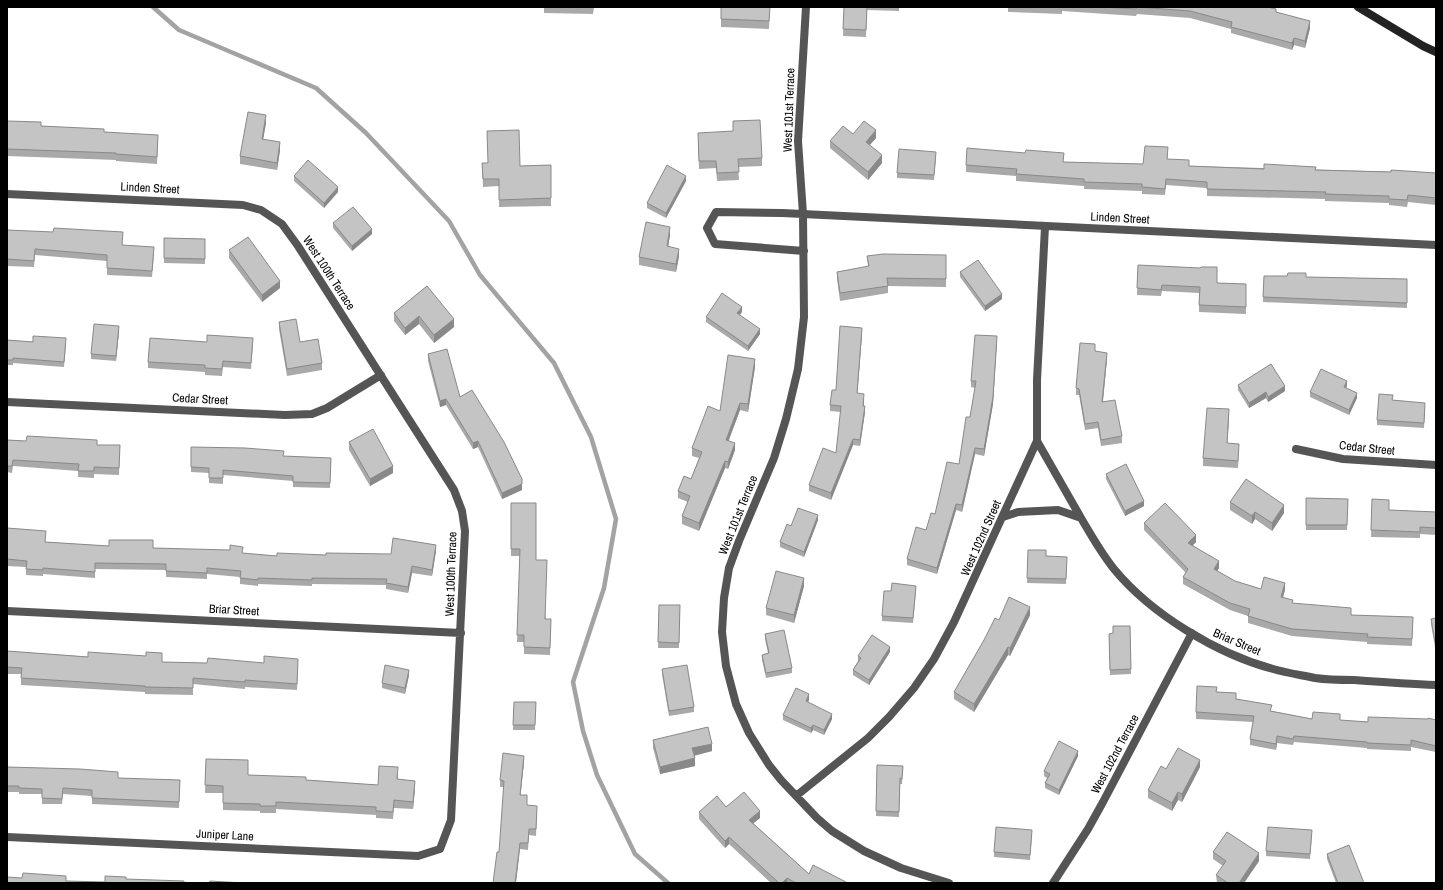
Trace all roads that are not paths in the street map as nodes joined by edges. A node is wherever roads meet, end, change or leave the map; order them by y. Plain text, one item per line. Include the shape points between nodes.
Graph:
1 (806, 7) edge
2 (1358, 7) edge
3 (1436, 52) edge
4 (7, 194) edge
5 (803, 214) junction
6 (1045, 226) junction
7 (286, 229) joint
8 (1436, 245) edge
9 (804, 251) junction
10 (381, 375) junction
11 (7, 402) edge
12 (1037, 441) junction
13 (1296, 449) dead end
14 (1436, 465) edge
15 (1003, 517) junction
16 (1081, 518) junction
17 (7, 611) edge
18 (460, 633) junction
19 (1192, 633) junction
20 (1436, 685) edge
21 (796, 796) junction
22 (7, 837) edge
23 (440, 849) joint
24 (949, 883) edge
25 (1052, 883) edge

1 - 5 street, West 101st Terrace via 798,141
2 - 3 main road
4 - 7 street, Linden Street via 243,205 261,210
5 - 6 street, Linden Street
5 - 9 street, West 101st Terrace
5 - 9 street via 716,212 707,228 715,244
6 - 8 street, Linden Street
6 - 12 street, West 102nd Street via 1037,380
7 - 10 street, West 100th Terrace
9 - 21 street, West 101st Terrace via 804,317 798,369 774,458 730,568 724,598 722,632 726,666 736,704 749,733 780,780
10 - 11 street, Cedar Street via 327,408 312,414 285,415
10 - 18 street, West 100th Terrace via 454,490 462,511 465,532
12 - 15 street, West 102nd Street
12 - 16 street, Briar Street
13 - 14 street, Cedar Street via 1343,459
15 - 16 street via 1018,512 1058,510
15 - 21 street, West 102nd Street via 954,622 934,659 914,688 868,738
16 - 19 street, Briar Street via 1114,569 1137,593 1161,613
17 - 18 street, Briar Street
18 - 23 street, West 100th Terrace via 451,820
19 - 20 street, Briar Street via 1214,646 1273,669 1317,678
19 - 25 street, West 102nd Terrace via 1088,829
21 - 24 street, West 101st Terrace via 832,830 864,850 901,868
22 - 23 street, Juniper Lane via 418,856

